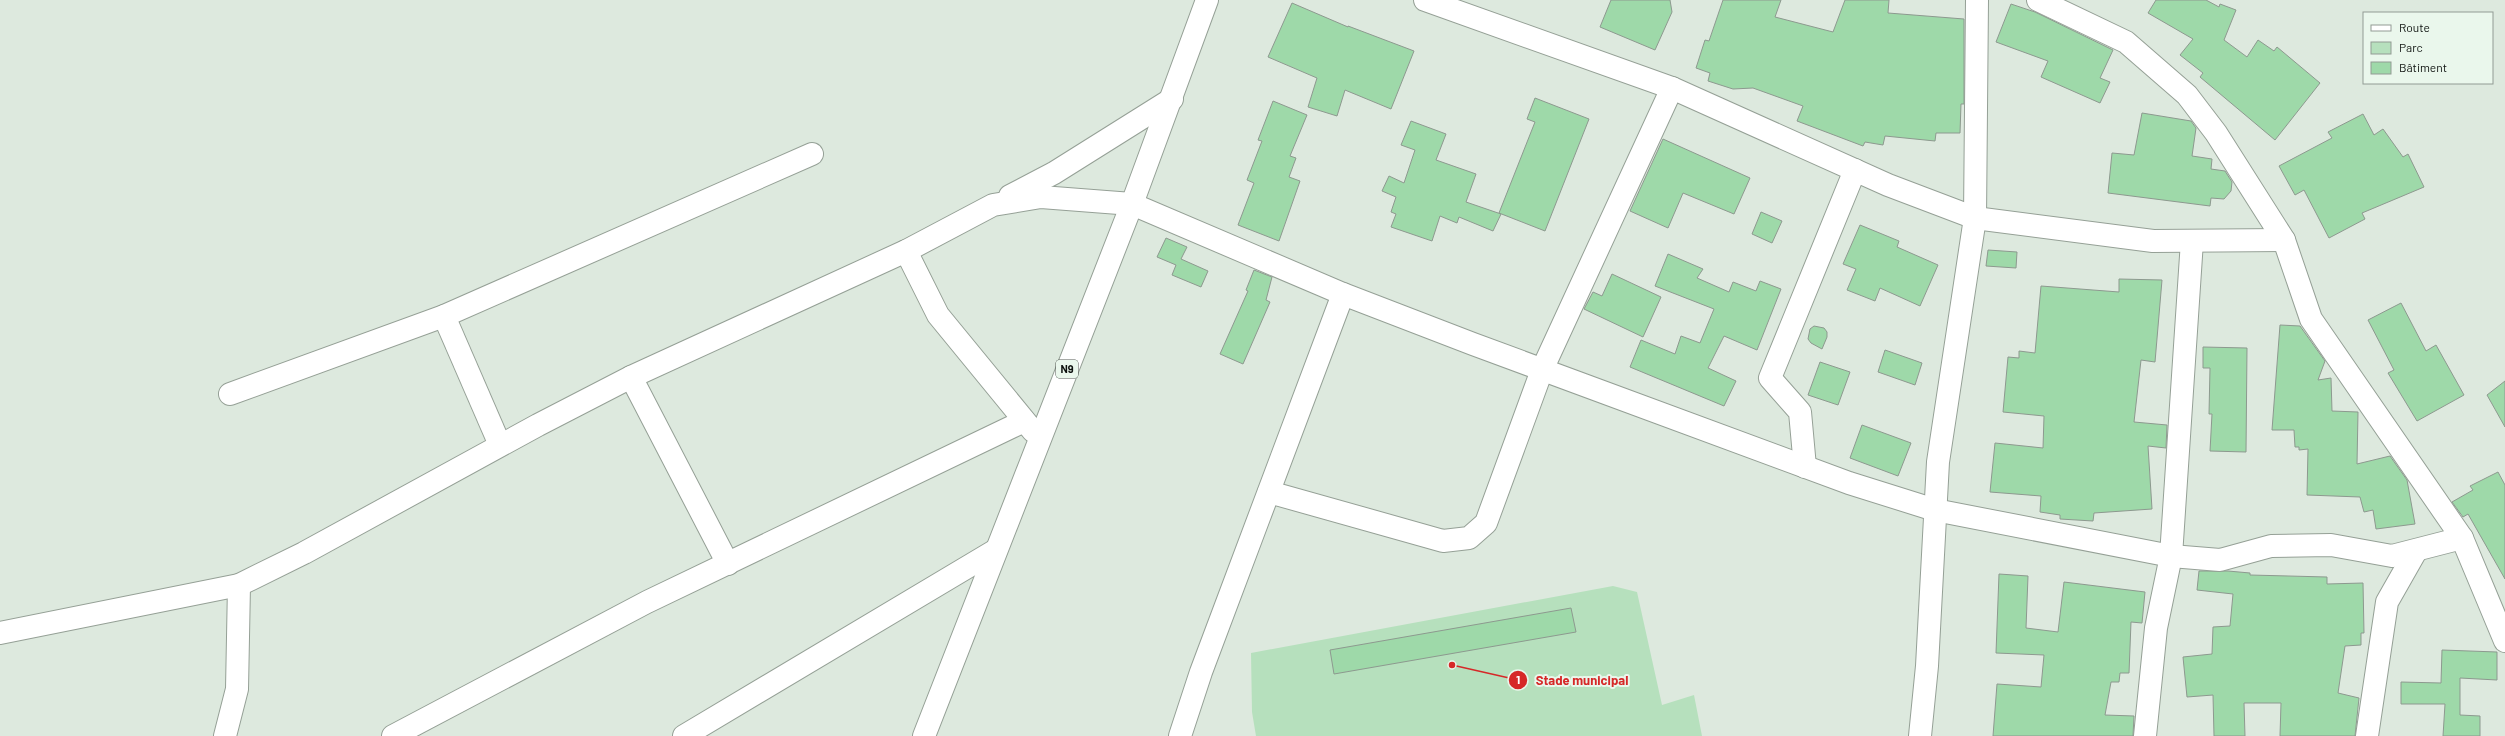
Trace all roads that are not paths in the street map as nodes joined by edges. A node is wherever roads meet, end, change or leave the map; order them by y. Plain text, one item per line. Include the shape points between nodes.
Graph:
1 (1207, 0) edge
2 (1425, 0) edge
3 (1977, 0) edge
4 (2038, 0) edge
5 (1672, 88) junction
6 (1172, 99) junction
7 (812, 154) dead end
8 (1855, 170) junction
9 (1132, 204) junction
10 (994, 205) junction
11 (1975, 218) junction
12 (2284, 240) junction
13 (2192, 241) junction
14 (906, 251) junction
15 (1343, 294) junction
16 (444, 316) junction
17 (1542, 370) junction
18 (631, 377) junction
19 (230, 394) dead end
20 (1024, 421) junction
21 (1040, 438) junction
22 (500, 445) junction
23 (1805, 467) junction
24 (1269, 492) junction
25 (1935, 510) junction
26 (2462, 538) junction
27 (996, 550) junction
28 (2416, 551) junction
29 (2171, 556) junction
30 (728, 564) junction
31 (239, 585) junction
32 (0, 633) edge
33 (2505, 640) edge
34 (225, 736) edge
35 (393, 736) edge
36 (684, 736) edge
37 (924, 736) edge
38 (1180, 736) edge
39 (1920, 736) edge
40 (2145, 736) edge
41 (2367, 736) edge

1 - 6 main road, N9
2 - 5 main road
3 - 11 main road
4 - 12 main road via 2126,42 2187,95 2216,134
5 - 8 main road
5 - 17 main road
6 - 9 main road, N9
6 - 10 main road via 1054,173
7 - 16 main road
8 - 11 main road
8 - 23 main road via 1770,378 1800,412
9 - 10 main road via 1042,197
9 - 15 main road
9 - 21 main road, N9
10 - 14 main road
11 - 13 main road via 2153,241
11 - 25 main road via 1938,462
12 - 13 main road
12 - 26 main road via 2311,319
13 - 29 main road
14 - 18 main road
14 - 20 main road via 938,314
15 - 17 main road
15 - 24 main road
16 - 19 main road
16 - 22 main road
17 - 23 main road
17 - 24 main road via 1486,524 1469,538 1444,540
18 - 22 main road
18 - 30 main road
20 - 21 main road
20 - 30 main road
21 - 27 main road, N9
22 - 31 main road via 304,553
23 - 25 main road
24 - 38 main road
25 - 29 main road
25 - 39 main road via 1927,666
26 - 28 main road
26 - 33 main road
27 - 36 main road
27 - 37 main road, N9
28 - 29 main road via 2392,556 2331,545 2271,546 2220,560
28 - 41 main road via 2387,602
29 - 40 main road via 2156,628
30 - 35 main road via 647,602
31 - 32 main road
31 - 34 main road via 237,689

